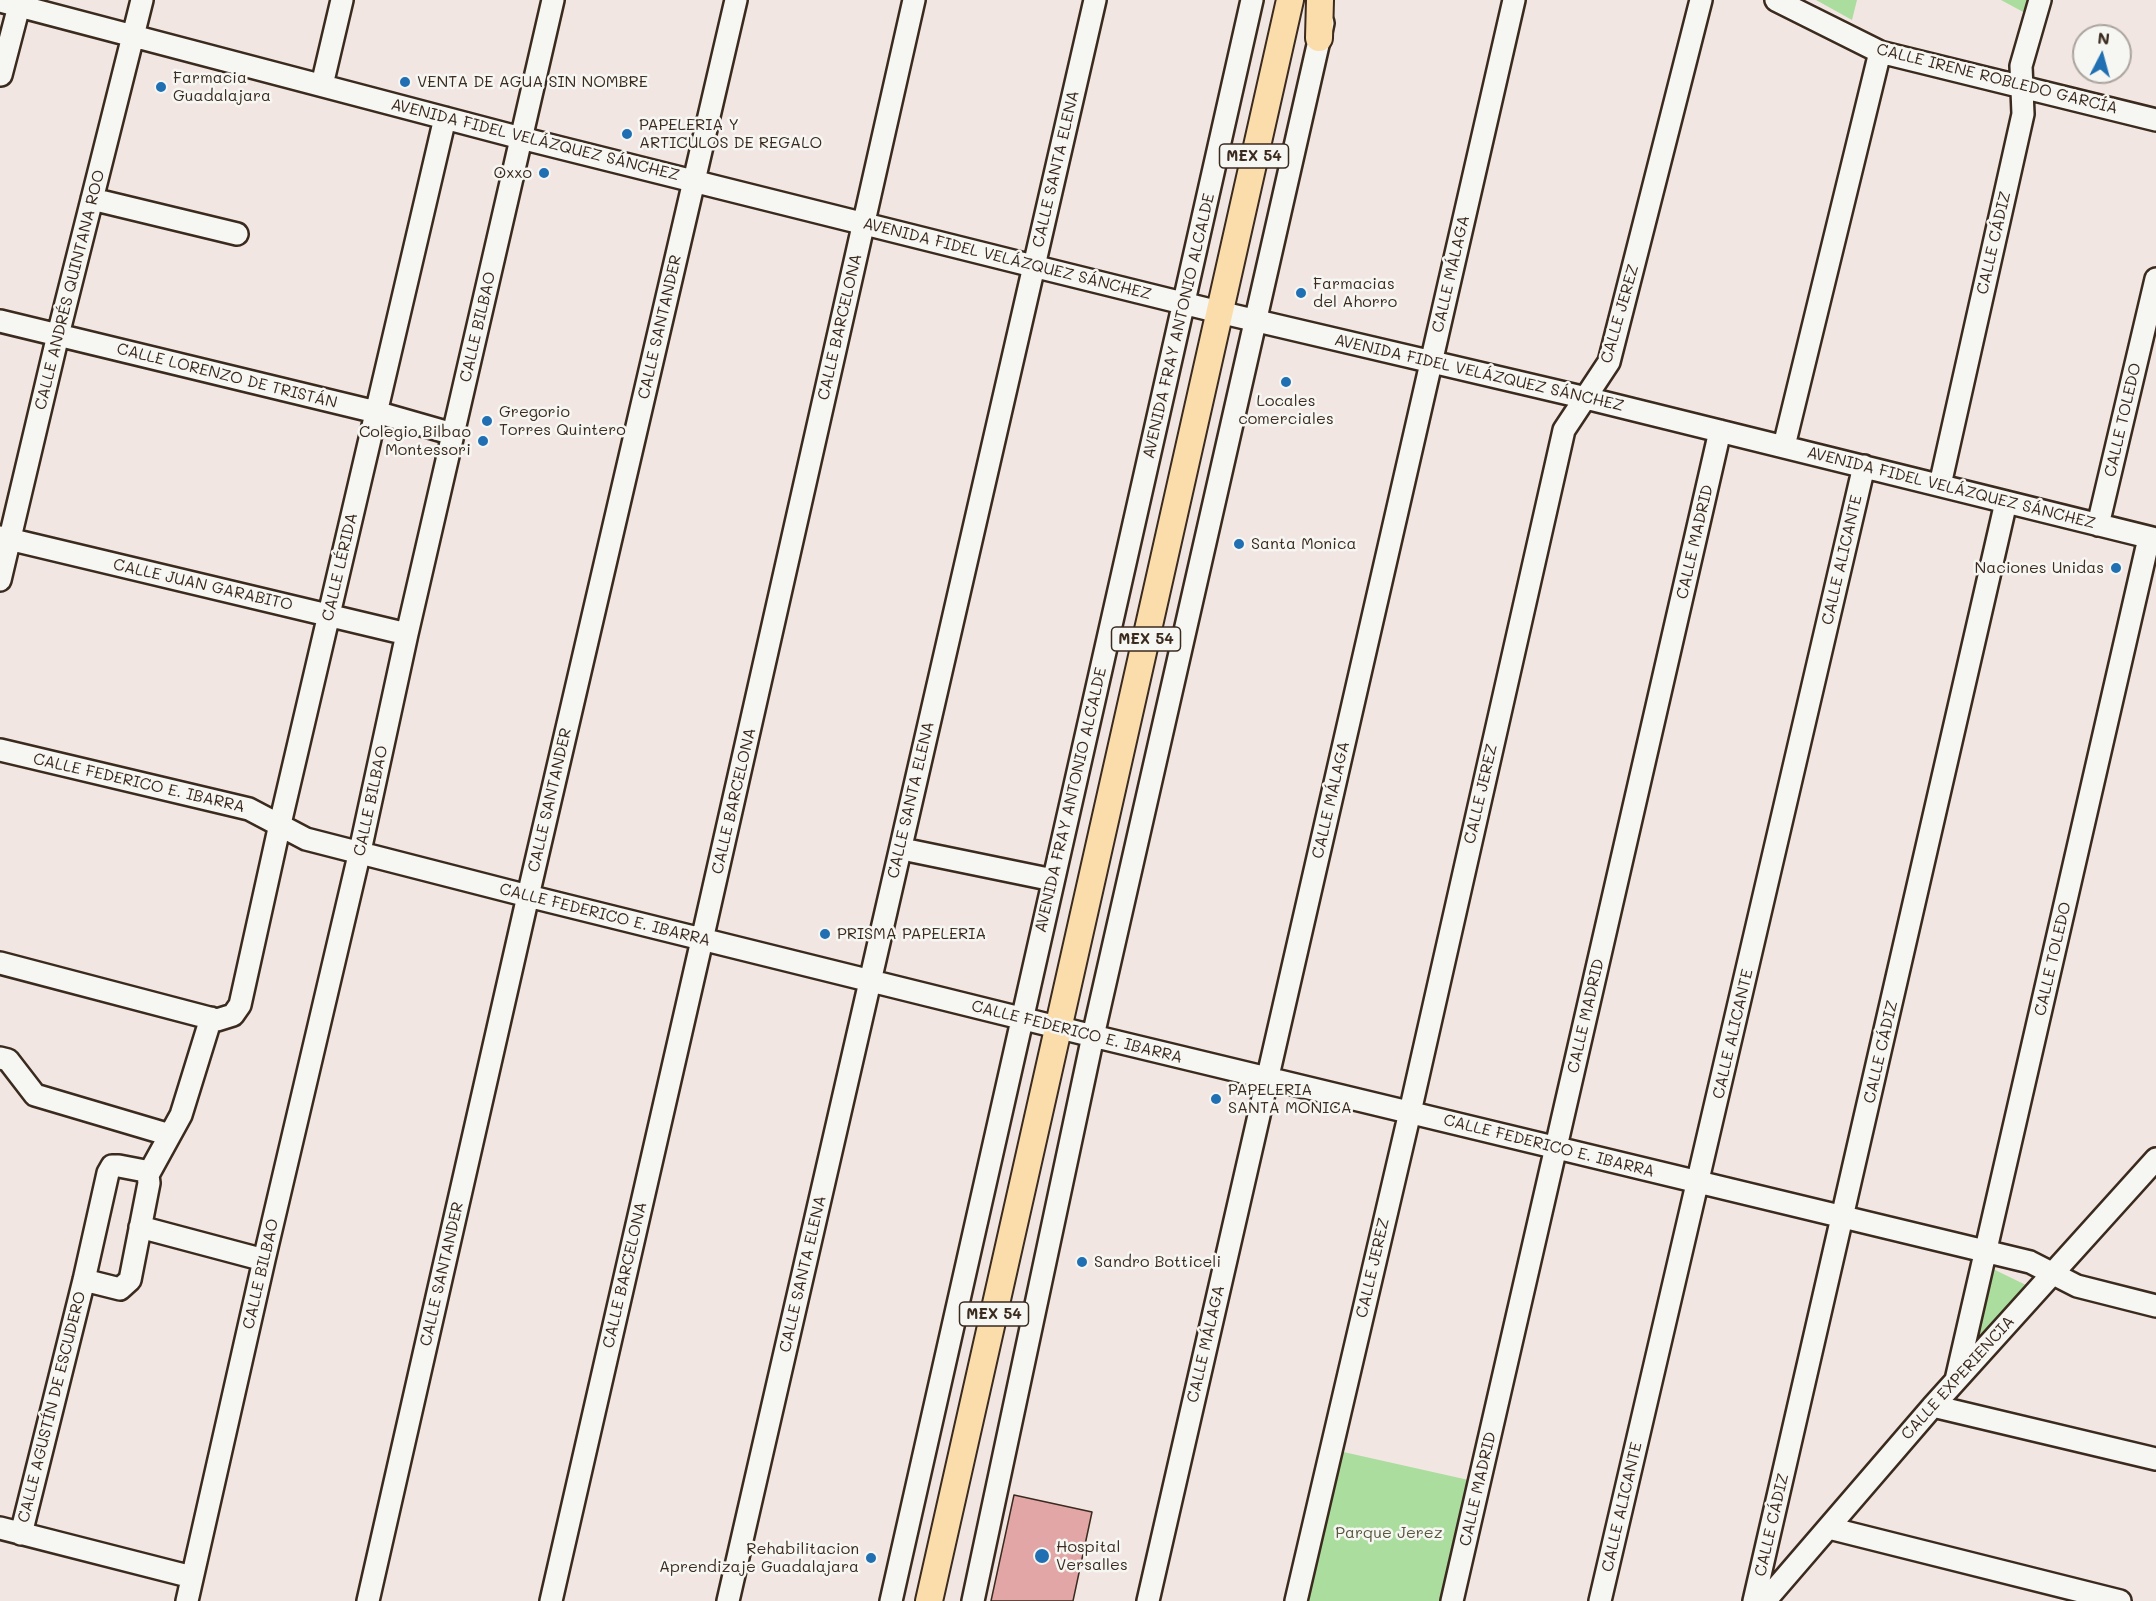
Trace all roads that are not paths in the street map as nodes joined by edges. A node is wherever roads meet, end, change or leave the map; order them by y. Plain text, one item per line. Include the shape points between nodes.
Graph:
1 (142, 0) edge
2 (342, 0) edge
3 (553, 0) edge
4 (736, 0) edge
5 (914, 0) edge
6 (1095, 0) edge
7 (1252, 0) edge
8 (1290, 0) edge
9 (1320, 0) edge
10 (1328, 0) edge
11 (1514, 0) edge
12 (1701, 0) edge
13 (1776, 0) edge
14 (2040, 0) edge
15 (9, 4) edge
16 (133, 36) junction
17 (1319, 38) junction
18 (1880, 52) junction
19 (1, 75) edge
20 (322, 85) junction
21 (2021, 87) junction
22 (445, 118) junction
23 (2156, 120) edge
24 (521, 138) junction
25 (694, 181) junction
26 (92, 199) junction
27 (863, 224) junction
28 (237, 234) dead end
29 (1033, 266) junction
30 (2156, 279) edge
31 (1184, 304) junction
32 (1219, 312) junction
33 (1254, 320) junction
34 (0, 321) edge
35 (58, 335) junction
36 (1431, 361) junction
37 (1586, 398) junction
38 (376, 412) junction
39 (1720, 430) junction
40 (453, 434) junction
41 (1784, 446) junction
42 (1864, 466) junction
43 (1940, 485) junction
44 (2006, 502) junction
45 (2098, 525) junction
46 (5, 538) edge
47 (2152, 538) edge
48 (0, 580) edge
49 (329, 615) junction
50 (407, 634) junction
51 (0, 750) edge
52 (280, 824) junction
53 (360, 851) junction
54 (912, 851) dead end
55 (1053, 880) junction
56 (528, 896) junction
57 (702, 940) junction
58 (0, 963) edge
59 (870, 981) junction
60 (211, 1018) junction
61 (1023, 1018) junction
62 (1058, 1027) junction
63 (1093, 1036) junction
64 (0, 1058) edge
65 (1267, 1078) junction
66 (1410, 1112) junction
67 (170, 1135) junction
68 (1556, 1147) junction
69 (2156, 1159) edge
70 (148, 1176) junction
71 (1698, 1182) junction
72 (1843, 1216) junction
73 (140, 1227) junction
74 (1986, 1251) junction
75 (264, 1260) junction
76 (2052, 1274) junction
77 (84, 1280) junction
78 (2156, 1306) edge
79 (1956, 1380) junction
80 (1933, 1406) junction
81 (2156, 1459) edge
82 (0, 1528) edge
83 (1829, 1528) junction
84 (21, 1534) junction
85 (192, 1577) junction
86 (187, 1601) edge
87 (368, 1601) edge
88 (550, 1601) edge
89 (728, 1601) edge
90 (891, 1601) edge
91 (929, 1601) edge
92 (972, 1601) edge
93 (1148, 1601) edge
94 (1296, 1601) edge
95 (1452, 1601) edge
96 (1600, 1601) edge
97 (1754, 1601) edge
98 (1765, 1601) edge
99 (2120, 1601) edge

1 - 16 street, CALLE ANDRÉS QUINTANA ROO
2 - 20 street
3 - 24 street, CALLE BILBAO
4 - 25 street, CALLE SANTANDER
5 - 27 street, CALLE BARCELONA
6 - 29 street, CALLE SANTA ELENA
7 - 31 street, AVENIDA FRAY ANTONIO ALCALDE
8 - 32 main road, MEX 54
9 - 17 main road
10 - 17 street
11 - 36 street, CALLE MÁLAGA
12 - 37 street, CALLE JEREZ via 1609,362
13 - 18 street, CALLE IRENE ROBLEDO GARCÍA
14 - 21 street, CALLE CÁDIZ via 2021,66
15 - 16 street, AVENIDA FIDEL VELÁZQUEZ SÁNCHEZ
15 - 19 street
16 - 20 street, AVENIDA FIDEL VELÁZQUEZ SÁNCHEZ
16 - 26 street, CALLE ANDRÉS QUINTANA ROO
17 - 33 street
18 - 21 street, CALLE IRENE ROBLEDO GARCÍA
18 - 41 street
20 - 22 street, AVENIDA FIDEL VELÁZQUEZ SÁNCHEZ
21 - 23 street, CALLE IRENE ROBLEDO GARCÍA
21 - 43 street, CALLE CÁDIZ via 2023,114
22 - 24 street, AVENIDA FIDEL VELÁZQUEZ SÁNCHEZ
22 - 38 street, CALLE LÉRIDA
24 - 25 street, AVENIDA FIDEL VELÁZQUEZ SÁNCHEZ
24 - 40 street, CALLE BILBAO
25 - 27 street, AVENIDA FIDEL VELÁZQUEZ SÁNCHEZ
25 - 56 street, CALLE SANTANDER
26 - 28 street
26 - 35 street, CALLE ANDRÉS QUINTANA ROO
27 - 29 street, AVENIDA FIDEL VELÁZQUEZ SÁNCHEZ
27 - 57 street, CALLE BARCELONA
29 - 31 street, AVENIDA FIDEL VELÁZQUEZ SÁNCHEZ
29 - 59 street, CALLE SANTA ELENA
30 - 45 street, CALLE TOLEDO
31 - 32 street, AVENIDA FIDEL VELÁZQUEZ SÁNCHEZ
31 - 55 street, AVENIDA FRAY ANTONIO ALCALDE
32 - 33 street, AVENIDA FIDEL VELÁZQUEZ SÁNCHEZ
32 - 62 main road, MEX 54
33 - 36 street, AVENIDA FIDEL VELÁZQUEZ SÁNCHEZ
33 - 63 street
34 - 35 street, CALLE LORENZO DE TRISTÁN
35 - 38 street, CALLE LORENZO DE TRISTÁN
35 - 46 street, CALLE ANDRÉS QUINTANA ROO
36 - 37 street, AVENIDA FIDEL VELÁZQUEZ SÁNCHEZ
36 - 65 street, CALLE MÁLAGA
37 - 39 street, AVENIDA FIDEL VELÁZQUEZ SÁNCHEZ
37 - 66 street, CALLE JEREZ via 1564,430
38 - 40 street, CALLE LORENZO DE TRISTÁN
38 - 49 street, CALLE LÉRIDA
39 - 41 street, AVENIDA FIDEL VELÁZQUEZ SÁNCHEZ
39 - 68 street, CALLE MADRID
40 - 50 street, CALLE BILBAO
41 - 42 street, AVENIDA FIDEL VELÁZQUEZ SÁNCHEZ
42 - 43 street, AVENIDA FIDEL VELÁZQUEZ SÁNCHEZ
42 - 71 street, CALLE ALICANTE
43 - 44 street, AVENIDA FIDEL VELÁZQUEZ SÁNCHEZ
44 - 45 street, AVENIDA FIDEL VELÁZQUEZ SÁNCHEZ
44 - 72 street, CALLE CÁDIZ
45 - 47 street, AVENIDA FIDEL VELÁZQUEZ SÁNCHEZ
46 - 48 street, CALLE ANDRÉS QUINTANA ROO
46 - 49 street, CALLE JUAN GARABITO
47 - 74 street, CALLE TOLEDO
49 - 50 street, CALLE JUAN GARABITO
49 - 52 street, CALLE LÉRIDA
50 - 53 street, CALLE BILBAO
51 - 52 street, CALLE FEDERICO E. IBARRA via 249,809
52 - 53 street, CALLE FEDERICO E. IBARRA via 306,839
52 - 60 street, CALLE LÉRIDA via 240,1005 233,1015
53 - 56 street, CALLE FEDERICO E. IBARRA
53 - 75 street, CALLE BILBAO
54 - 55 street
55 - 61 street, AVENIDA FRAY ANTONIO ALCALDE
56 - 57 street, CALLE FEDERICO E. IBARRA
56 - 87 street, CALLE SANTANDER
57 - 59 street, CALLE FEDERICO E. IBARRA
57 - 88 street, CALLE BARCELONA
58 - 60 street
59 - 61 street, CALLE FEDERICO E. IBARRA
59 - 89 street, CALLE SANTA ELENA
60 - 67 street via 181,1115
61 - 62 street, CALLE FEDERICO E. IBARRA
61 - 90 street, AVENIDA FRAY ANTONIO ALCALDE
62 - 63 street, CALLE FEDERICO E. IBARRA
62 - 91 main road, MEX 54
63 - 65 street, CALLE FEDERICO E. IBARRA
63 - 92 street
64 - 67 street via 9,1060 35,1095
65 - 66 street, CALLE FEDERICO E. IBARRA
65 - 93 street, CALLE MÁLAGA
66 - 68 street, CALLE FEDERICO E. IBARRA
66 - 94 street, CALLE JEREZ
67 - 70 street
68 - 71 street, CALLE FEDERICO E. IBARRA
68 - 95 street, CALLE MADRID
69 - 76 street, CALLE EXPERIENCIA
70 - 73 street, CALLE AGUSTÍN DE ESCUDERO
70 - 77 street, CALLE AGUSTÍN DE ESCUDERO via 145,1171 112,1166
71 - 72 street, CALLE FEDERICO E. IBARRA
71 - 96 street, CALLE ALICANTE
72 - 74 street, CALLE FEDERICO E. IBARRA
72 - 97 street, CALLE CÁDIZ
73 - 75 street
73 - 77 street, CALLE AGUSTÍN DE ESCUDERO via 126,1285 120,1289
74 - 76 street, CALLE FEDERICO E. IBARRA via 2030,1262
74 - 79 street, CALLE TOLEDO
75 - 85 street, CALLE BILBAO
76 - 78 street, CALLE FEDERICO E. IBARRA via 2077,1286
76 - 79 street, CALLE EXPERIENCIA
77 - 84 street, CALLE AGUSTÍN DE ESCUDERO
79 - 80 street, CALLE EXPERIENCIA
80 - 81 street
80 - 83 street, CALLE EXPERIENCIA
82 - 84 street
83 - 98 street, CALLE EXPERIENCIA
83 - 99 street
84 - 85 street
85 - 86 street, CALLE BILBAO

